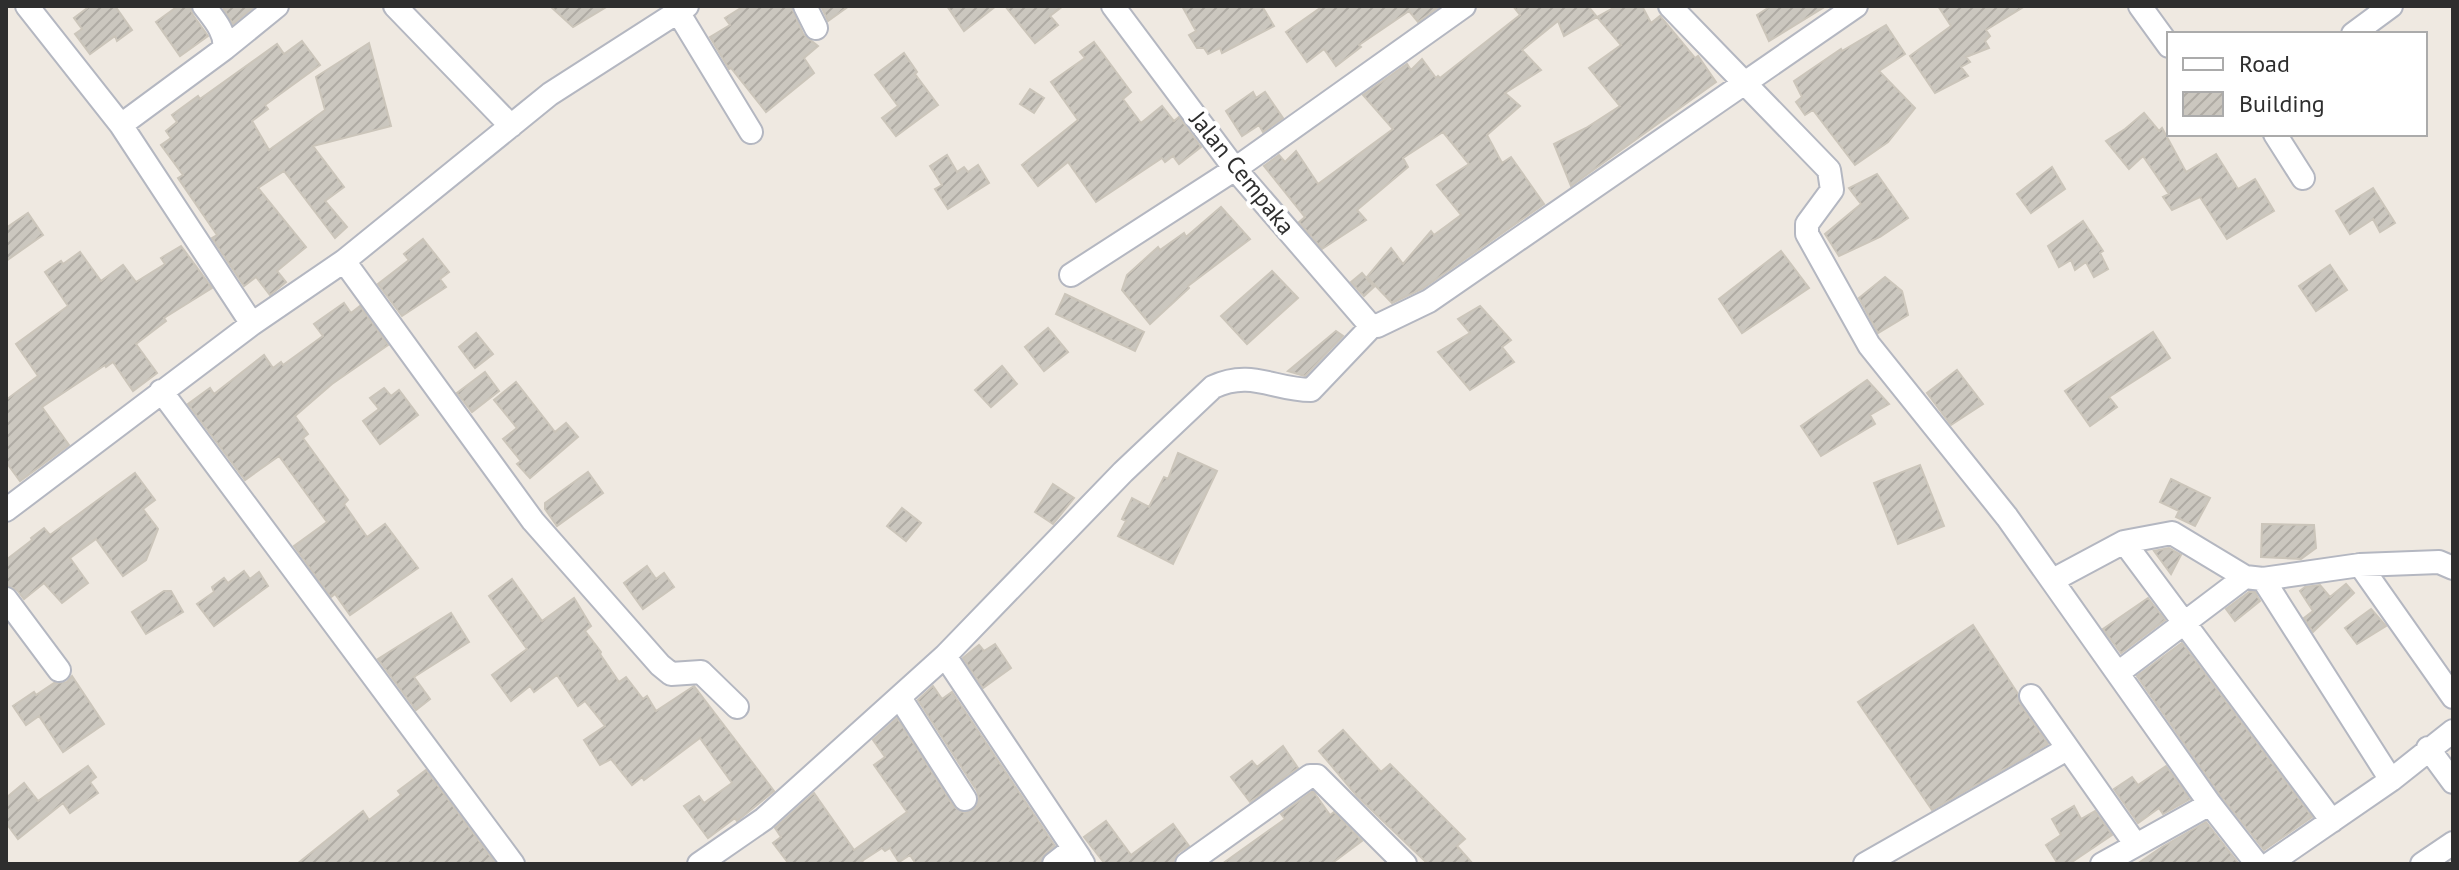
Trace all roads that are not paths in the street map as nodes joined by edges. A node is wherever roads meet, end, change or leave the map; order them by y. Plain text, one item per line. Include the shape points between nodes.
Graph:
1 (27, 6) edge
2 (204, 6) edge
3 (277, 6) edge
4 (395, 6) edge
5 (805, 6) edge
6 (1113, 6) edge
7 (1464, 6) edge
8 (1670, 6) edge
9 (1856, 6) edge
10 (2140, 6) edge
11 (2391, 6) edge
12 (683, 9) edge
13 (816, 28) dead end
14 (2356, 32) edge
15 (2167, 43) edge
16 (224, 49) junction
17 (1743, 83) junction
18 (121, 125) junction
19 (511, 126) junction
20 (751, 132) dead end
21 (2276, 136) edge
22 (1235, 169) junction
23 (2303, 178) dead end
24 (344, 261) junction
25 (1071, 275) dead end
26 (252, 324) junction
27 (1376, 326) junction
28 (161, 391) junction
29 (6, 510) edge
30 (2124, 542) junction
31 (2360, 565) junction
32 (2453, 568) edge
33 (2254, 578) junction
34 (2053, 580) junction
35 (6, 599) edge
36 (2185, 625) junction
37 (945, 656) junction
38 (59, 670) dead end
39 (2118, 673) junction
40 (2031, 696) dead end
41 (2453, 697) edge
42 (900, 698) junction
43 (737, 707) dead end
44 (2453, 731) edge
45 (2428, 748) junction
46 (2067, 749) junction
47 (2391, 780) junction
48 (2453, 782) edge
49 (965, 799) dead end
50 (2210, 804) junction
51 (2332, 821) junction
52 (2453, 843) edge
53 (2120, 857) edge
54 (1082, 861) edge
55 (1396, 861) edge
56 (1194, 862) edge
57 (513, 864) edge
58 (699, 864) edge
59 (1054, 864) edge
60 (1865, 864) edge
61 (2257, 864) edge
62 (2269, 864) edge
63 (2422, 864) edge

1 - 18 street
2 - 16 street via 225,41
3 - 16 street
4 - 19 street
5 - 13 street
6 - 22 street, Jalan Cempaka
7 - 22 street
8 - 17 street
9 - 17 street
10 - 15 street
11 - 14 street
12 - 19 street via 550,94
12 - 20 street
16 - 18 street
17 - 27 street via 1429,301
17 - 34 street via 1829,170 1832,190 1807,224 1807,234 1869,345
18 - 26 street
19 - 24 street
21 - 23 street
22 - 25 street
22 - 27 street, Jalan Cempaka
24 - 26 street
24 - 43 street via 533,521 660,665 671,674 701,672
26 - 28 street
27 - 37 street via 1311,390 1250,378 1213,387
28 - 29 street
28 - 57 street
30 - 33 street via 2172,533
30 - 34 street
30 - 36 street
31 - 32 street via 2439,562
31 - 33 street
31 - 41 street
33 - 36 street
33 - 47 street
34 - 39 street
35 - 38 street
36 - 39 street
36 - 51 street
37 - 42 street
37 - 54 street
39 - 50 street
40 - 46 street
42 - 49 street
42 - 58 street via 764,819
44 - 45 street
45 - 47 street
45 - 48 street
46 - 53 street
46 - 60 street
47 - 51 street
50 - 53 street
50 - 61 street
51 - 62 street
52 - 63 street
54 - 59 street via 1068,853
55 - 56 street via 1317,776 1310,776

